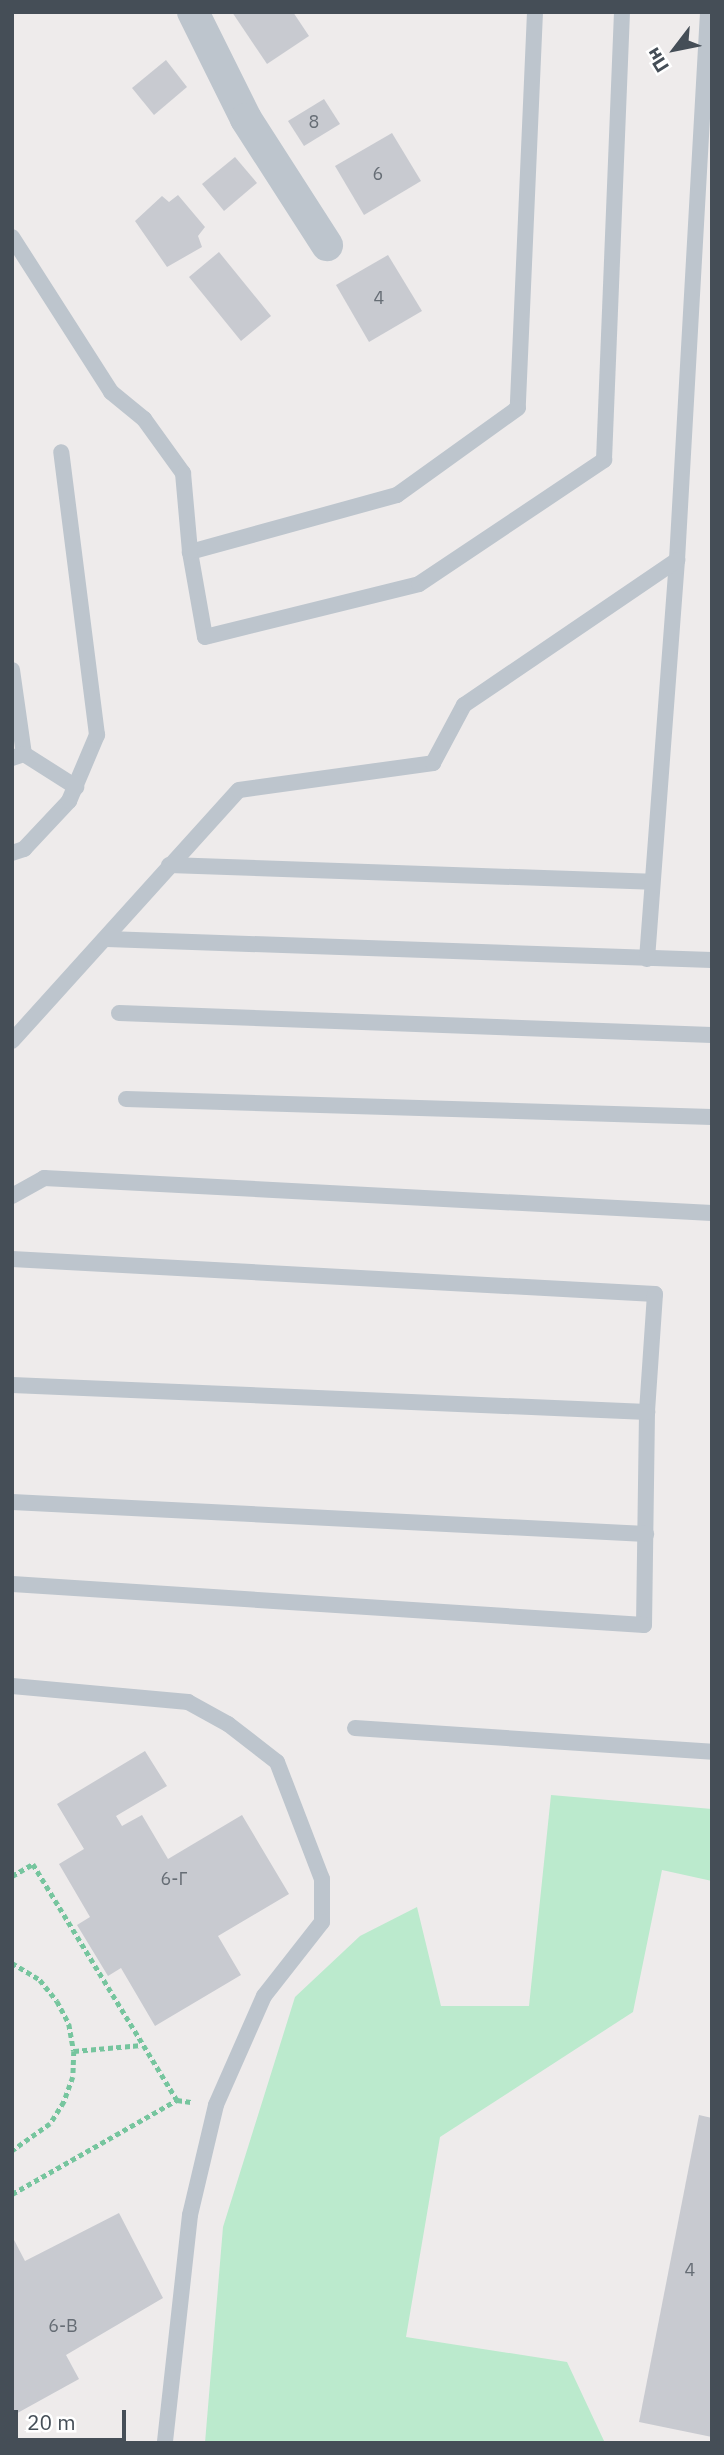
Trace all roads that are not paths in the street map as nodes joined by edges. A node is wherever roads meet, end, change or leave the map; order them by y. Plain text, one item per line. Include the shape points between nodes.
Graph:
1 (193, 12) edge
2 (535, 12) edge
3 (622, 12) edge
4 (708, 12) edge
5 (12, 237) edge
6 (327, 245) dead end
7 (61, 453) dead end
8 (190, 552) junction
9 (677, 560) junction
10 (12, 670) edge
11 (18, 756) edge
12 (76, 787) junction
13 (12, 853) edge
14 (169, 865) junction
15 (652, 881) junction
16 (107, 939) junction
17 (647, 959) junction
18 (712, 960) edge
19 (119, 1013) dead end
20 (712, 1035) edge
21 (12, 1041) edge
22 (126, 1098) dead end
23 (712, 1117) edge
24 (12, 1196) edge
25 (712, 1213) edge
26 (12, 1259) edge
27 (12, 1385) edge
28 (648, 1412) junction
29 (12, 1502) edge
30 (646, 1534) junction
31 (12, 1584) edge
32 (12, 1686) edge
33 (355, 1728) dead end
34 (712, 1752) edge
35 (165, 2443) edge

1 - 6 street via 246,119
2 - 8 lane via 517,408 397,495
3 - 8 lane via 604,460 419,584 205,637
4 - 9 lane
5 - 8 lane via 111,392 144,419 183,473
7 - 12 lane via 97,735
9 - 14 lane via 464,705 433,763 239,790
9 - 15 lane
10 - 11 lane
11 - 12 lane
12 - 13 lane via 69,802 24,849
14 - 15 lane
14 - 16 lane
15 - 17 lane
16 - 17 lane
16 - 21 lane
17 - 18 lane
19 - 20 lane
22 - 23 lane
24 - 25 lane via 44,1178
26 - 28 lane via 655,1294
27 - 28 lane
28 - 30 lane
29 - 30 lane
30 - 31 lane via 644,1625
32 - 35 lane via 188,1702 228,1724 277,1762 322,1879 322,1922 264,1996 216,2105 190,2215
33 - 34 lane

